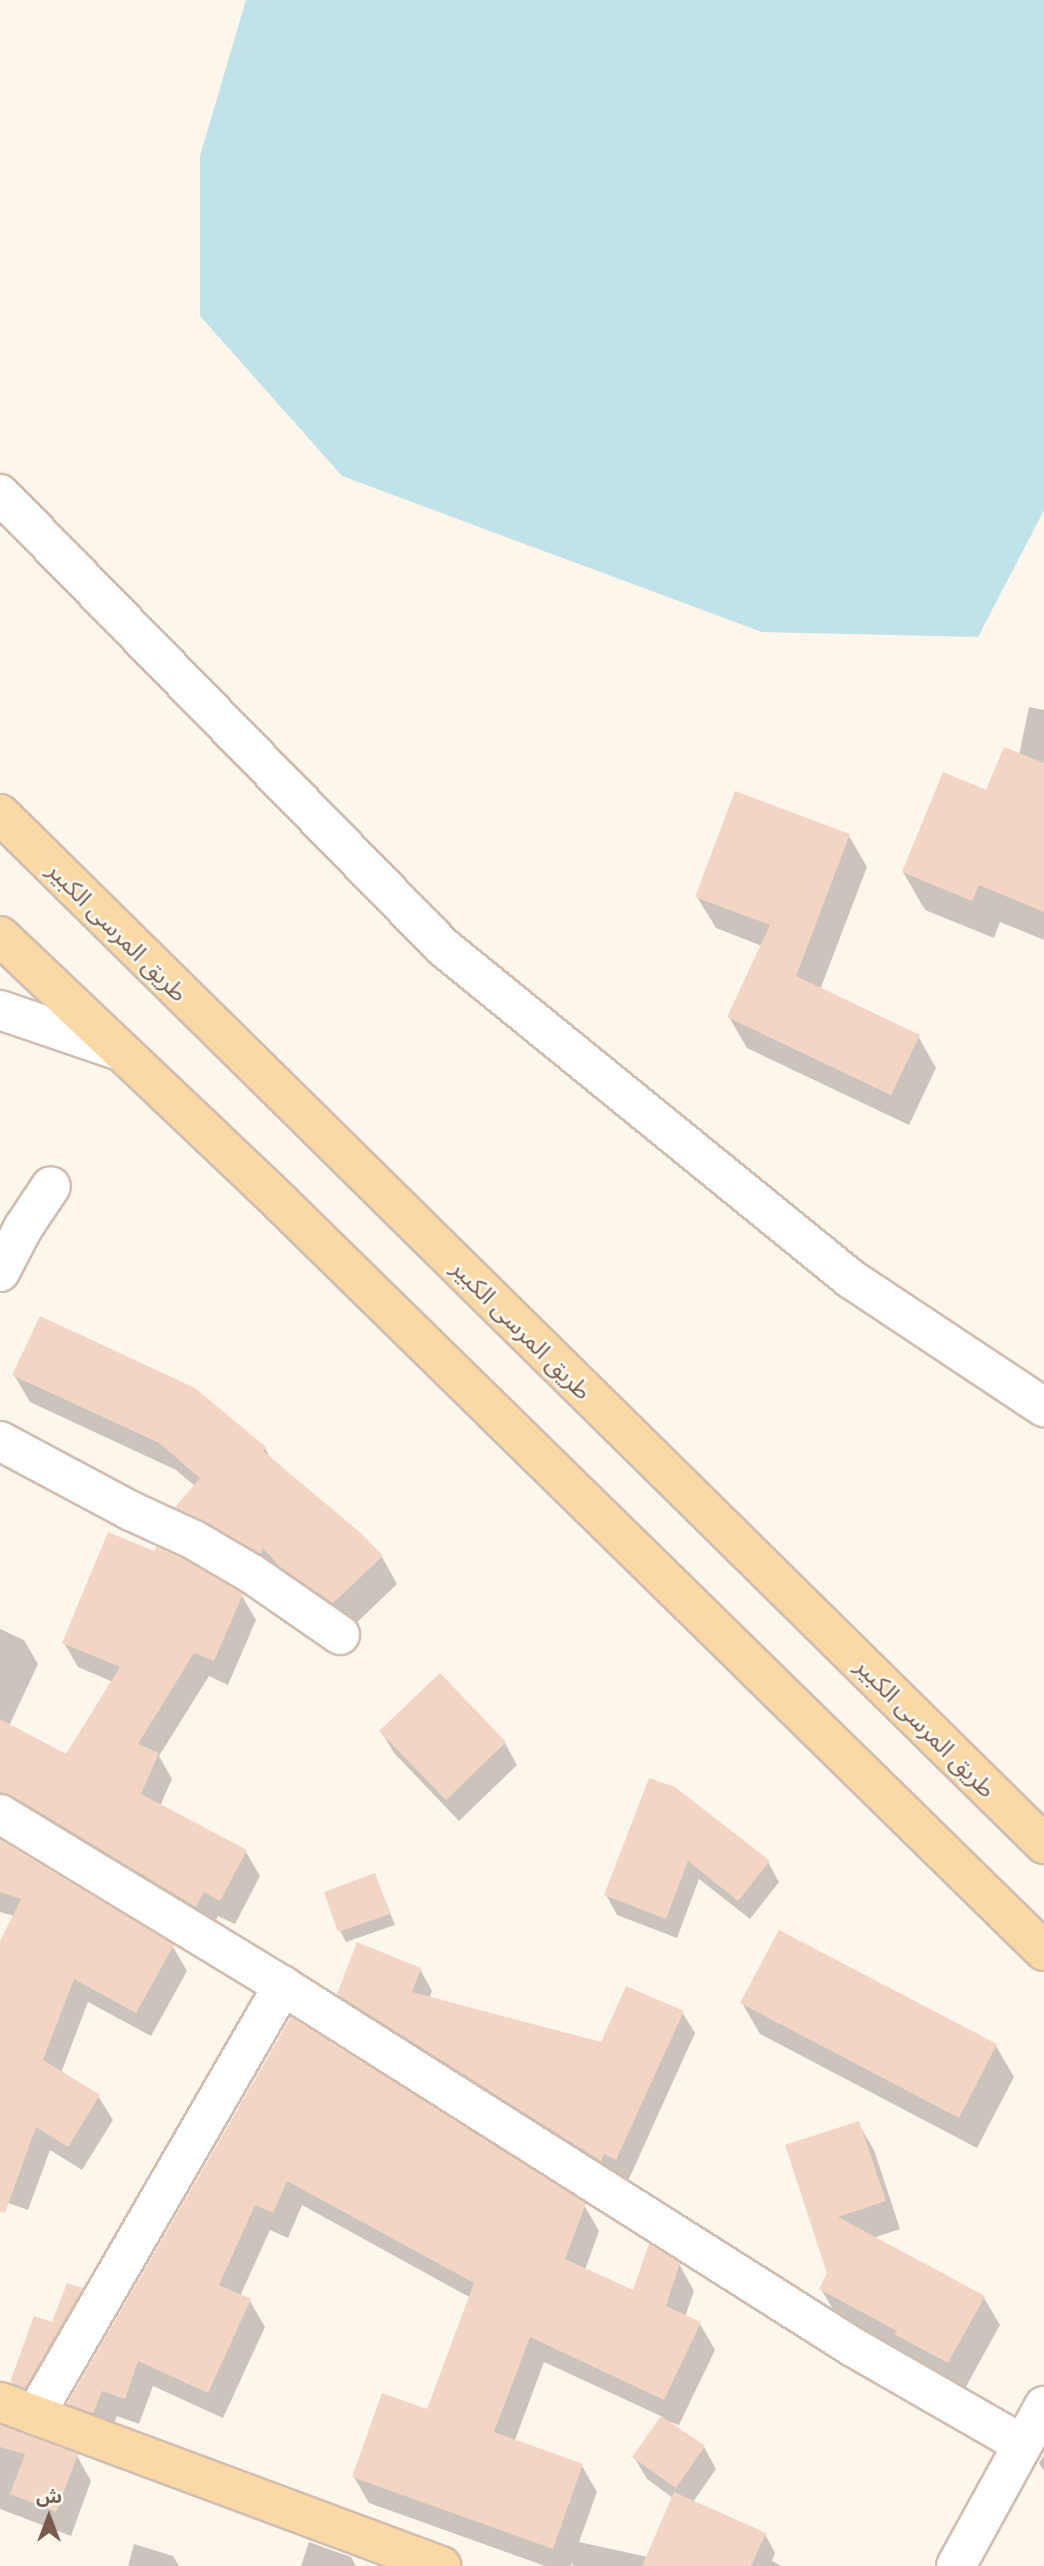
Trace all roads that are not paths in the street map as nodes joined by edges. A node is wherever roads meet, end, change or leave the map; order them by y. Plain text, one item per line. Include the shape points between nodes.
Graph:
1 (0, 494) edge
2 (0, 814) edge
3 (0, 936) edge
4 (0, 1010) edge
5 (117, 1050) junction
6 (51, 1186) dead end
7 (0, 1272) edge
8 (1044, 1407) edge
9 (0, 1441) edge
10 (340, 1635) dead end
11 (0, 1814) edge
12 (1044, 1844) edge
13 (1044, 1951) edge
14 (283, 1986) junction
15 (0, 2402) edge
16 (1044, 2406) edge
17 (35, 2415) junction
18 (1022, 2444) junction
19 (442, 2566) edge
20 (956, 2566) edge

1 - 8 street via 443,947 850,1279
2 - 12 main road, طريق المرسى الكبير
3 - 5 main road
4 - 5 street
5 - 13 main road via 280,1202
6 - 7 street
9 - 10 street via 194,1540
11 - 14 street
14 - 17 street
14 - 18 street via 853,2347
15 - 17 main road
16 - 18 street
17 - 19 main road
18 - 20 street

